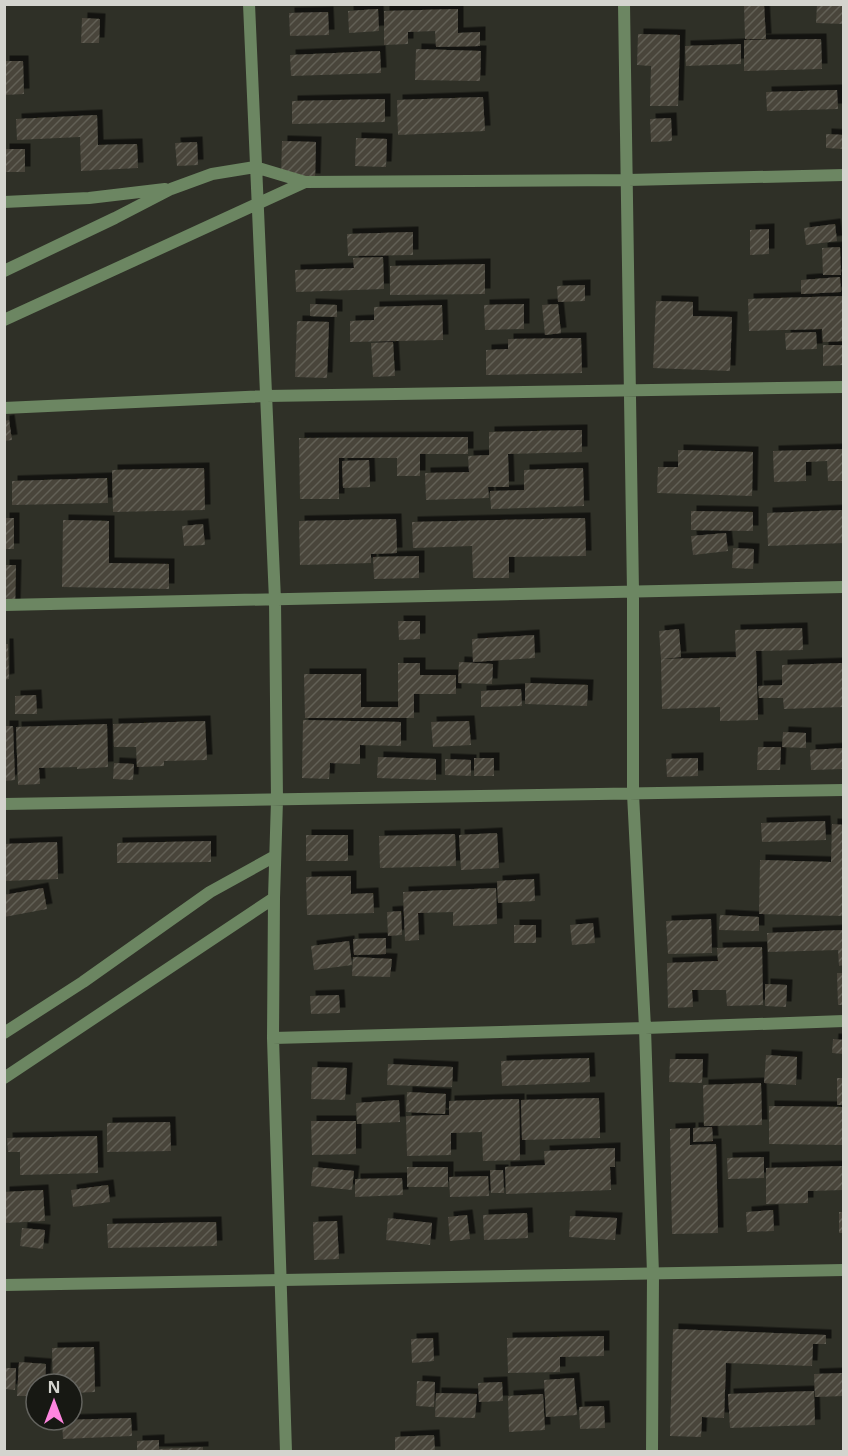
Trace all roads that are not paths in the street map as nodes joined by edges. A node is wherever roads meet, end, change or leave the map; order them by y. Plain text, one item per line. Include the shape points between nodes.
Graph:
1 (249, 4) edge
2 (624, 4) edge
3 (255, 167) junction
4 (843, 176) edge
5 (628, 180) junction
6 (305, 182) junction
7 (171, 189) junction
8 (4, 202) edge
9 (257, 204) junction
10 (4, 271) edge
11 (4, 320) edge
12 (843, 387) edge
13 (631, 392) junction
14 (266, 396) junction
15 (4, 408) edge
16 (843, 587) edge
17 (633, 592) junction
18 (275, 600) junction
19 (4, 605) edge
20 (843, 790) edge
21 (633, 794) junction
22 (277, 800) junction
23 (4, 804) edge
24 (275, 856) junction
25 (274, 898) junction
26 (843, 1021) edge
27 (645, 1029) junction
28 (4, 1033) edge
29 (273, 1038) junction
30 (4, 1077) edge
31 (843, 1270) edge
32 (653, 1274) junction
33 (281, 1279) junction
34 (4, 1285) edge
35 (286, 1452) edge
36 (652, 1452) edge

1 - 3 street
2 - 5 street
3 - 6 street
3 - 7 street via 212,174
3 - 9 street
4 - 5 street
5 - 6 street
5 - 13 street
6 - 9 street
7 - 8 street
7 - 10 street
9 - 11 street
9 - 14 street
12 - 13 street
13 - 14 street
13 - 17 street
14 - 15 street
14 - 18 street
16 - 17 street
17 - 18 street
17 - 21 street
18 - 19 street
18 - 22 street
20 - 21 street
21 - 22 street
21 - 27 street
22 - 23 street
22 - 24 street
24 - 25 street
24 - 28 street via 210,892
25 - 29 street
25 - 30 street
26 - 27 street
27 - 29 street
27 - 32 street
29 - 33 street
31 - 32 street
32 - 33 street
32 - 36 street
33 - 34 street
33 - 35 street

